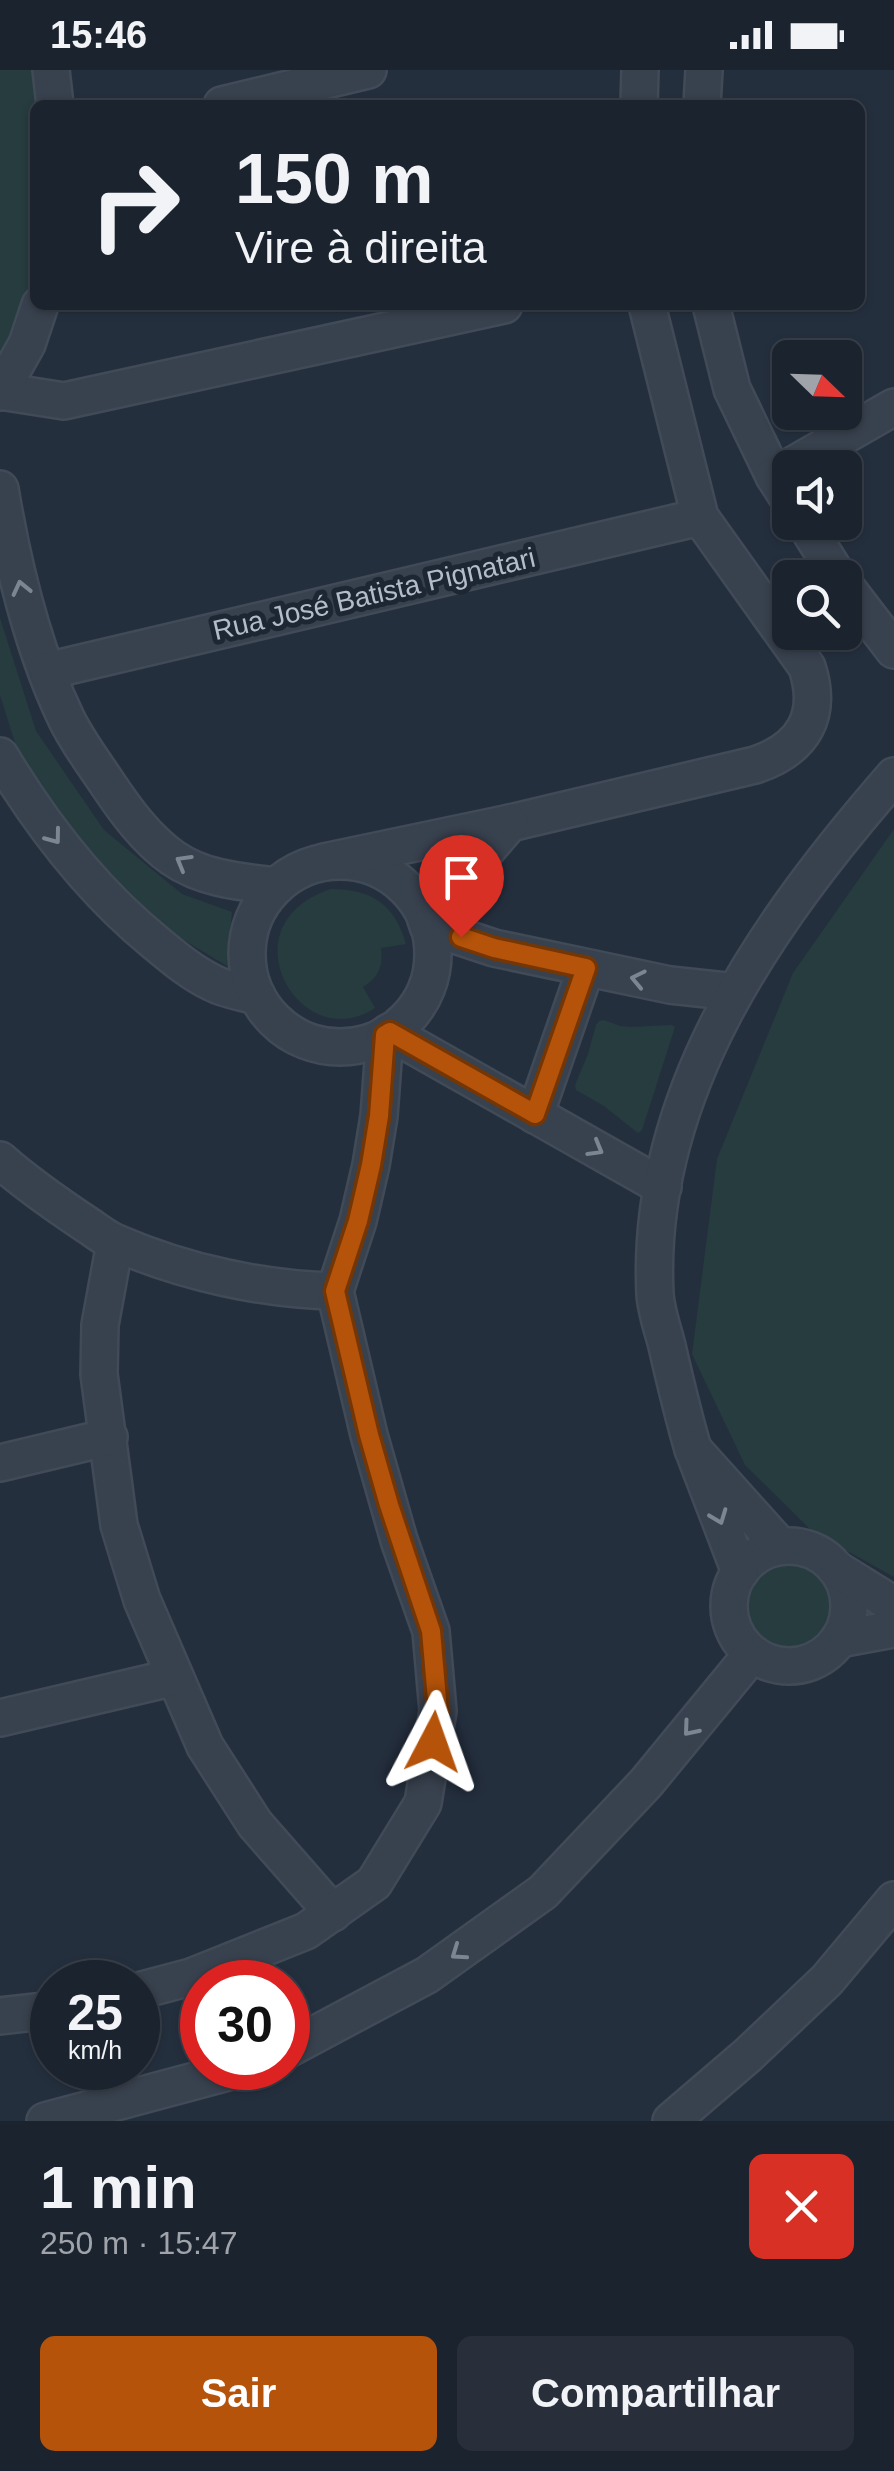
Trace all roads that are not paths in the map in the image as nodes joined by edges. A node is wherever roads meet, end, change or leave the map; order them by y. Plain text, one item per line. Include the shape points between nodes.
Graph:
1 (51, 70) edge
2 (368, 70) edge
3 (640, 70) edge
4 (704, 70) edge
5 (54, 100) edge
6 (243, 100) edge
7 (639, 100) edge
8 (702, 100) edge
9 (38, 310) edge
10 (481, 310) edge
11 (648, 310) edge
12 (712, 310) edge
13 (28, 344) junction
14 (0, 392) edge
15 (64, 401) junction
16 (894, 407) edge
17 (835, 450) edge
18 (772, 468) edge
19 (0, 490) edge
20 (700, 517) junction
21 (862, 608) edge
22 (894, 650) edge
23 (47, 671) junction
24 (0, 756) edge
25 (894, 776) edge
26 (510, 823) junction
27 (324, 862) junction
28 (276, 886) junction
29 (427, 923) junction
30 (586, 968) junction
31 (734, 992) junction
32 (257, 996) junction
33 (380, 1044) junction
34 (535, 1114) junction
35 (0, 1160) edge
36 (662, 1187) junction
37 (16, 1193) edge
38 (115, 1243) junction
39 (335, 1291) junction
40 (108, 1437) junction
41 (693, 1449) junction
42 (0, 1463) edge
43 (780, 1546) junction
44 (740, 1572) junction
45 (839, 1572) junction
46 (894, 1605) edge
47 (894, 1629) edge
48 (840, 1639) junction
49 (752, 1654) junction
50 (175, 1677) junction
51 (0, 1718) edge
52 (894, 1900) edge
53 (333, 1912) junction
54 (160, 1984) edge
55 (30, 2013) edge
56 (0, 2016) edge
57 (310, 2037) edge
58 (180, 2085) edge
59 (45, 2121) edge
60 (671, 2121) edge

1 - 5 street
2 - 6 street
3 - 7 street
4 - 8 street
9 - 13 street
10 - 15 street
11 - 20 street
12 - 18 street via 732,389
13 - 14 street
13 - 15 street
14 - 15 street
16 - 17 street
23 -> 19 street
20 - 23 street, Rua José Batista Pignatari
20 - 26 street via 807,667 813,703 800,736 772,759
21 - 22 street
28 -> 23 street via 204,874 143,830 67,720
24 -> 32 street via 64,851 140,930 214,984
25 - 31 street via 784,913
26 - 27 street
26 - 29 street
27 - 28 street
27 - 29 street via 378,869 406,888
28 - 32 street via 251,927 247,950
29 - 30 street via 494,948
29 - 33 street via 427,986 406,1020
31 -> 30 street
30 - 34 street
31 - 36 street via 693,1077
32 - 33 street via 300,1039 341,1047
33 - 34 street
33 - 39 street via 379,1116 367,1184
34 -> 36 street
35 - 37 street
36 - 41 street via 655,1297
37 - 38 street
38 - 39 street via 232,1278
38 - 40 street via 100,1325
39 - 53 street via 369,1435 431,1631 438,1711 423,1803 374,1883
40 - 42 street
40 - 50 street via 118,1524
41 - 43 street
41 -> 44 street
43 - 44 street
43 - 45 street via 813,1550
44 - 49 street via 730,1615
45 - 46 street
45 - 48 street via 848,1594
47 - 48 street
48 - 49 street via 799,1665
49 -> 57 street via 646,1783 544,1892 427,1975
50 - 51 street
50 - 53 street via 205,1746 255,1824
52 - 60 street via 827,1980
53 - 54 street via 290,1938
55 - 56 street
58 - 59 street

